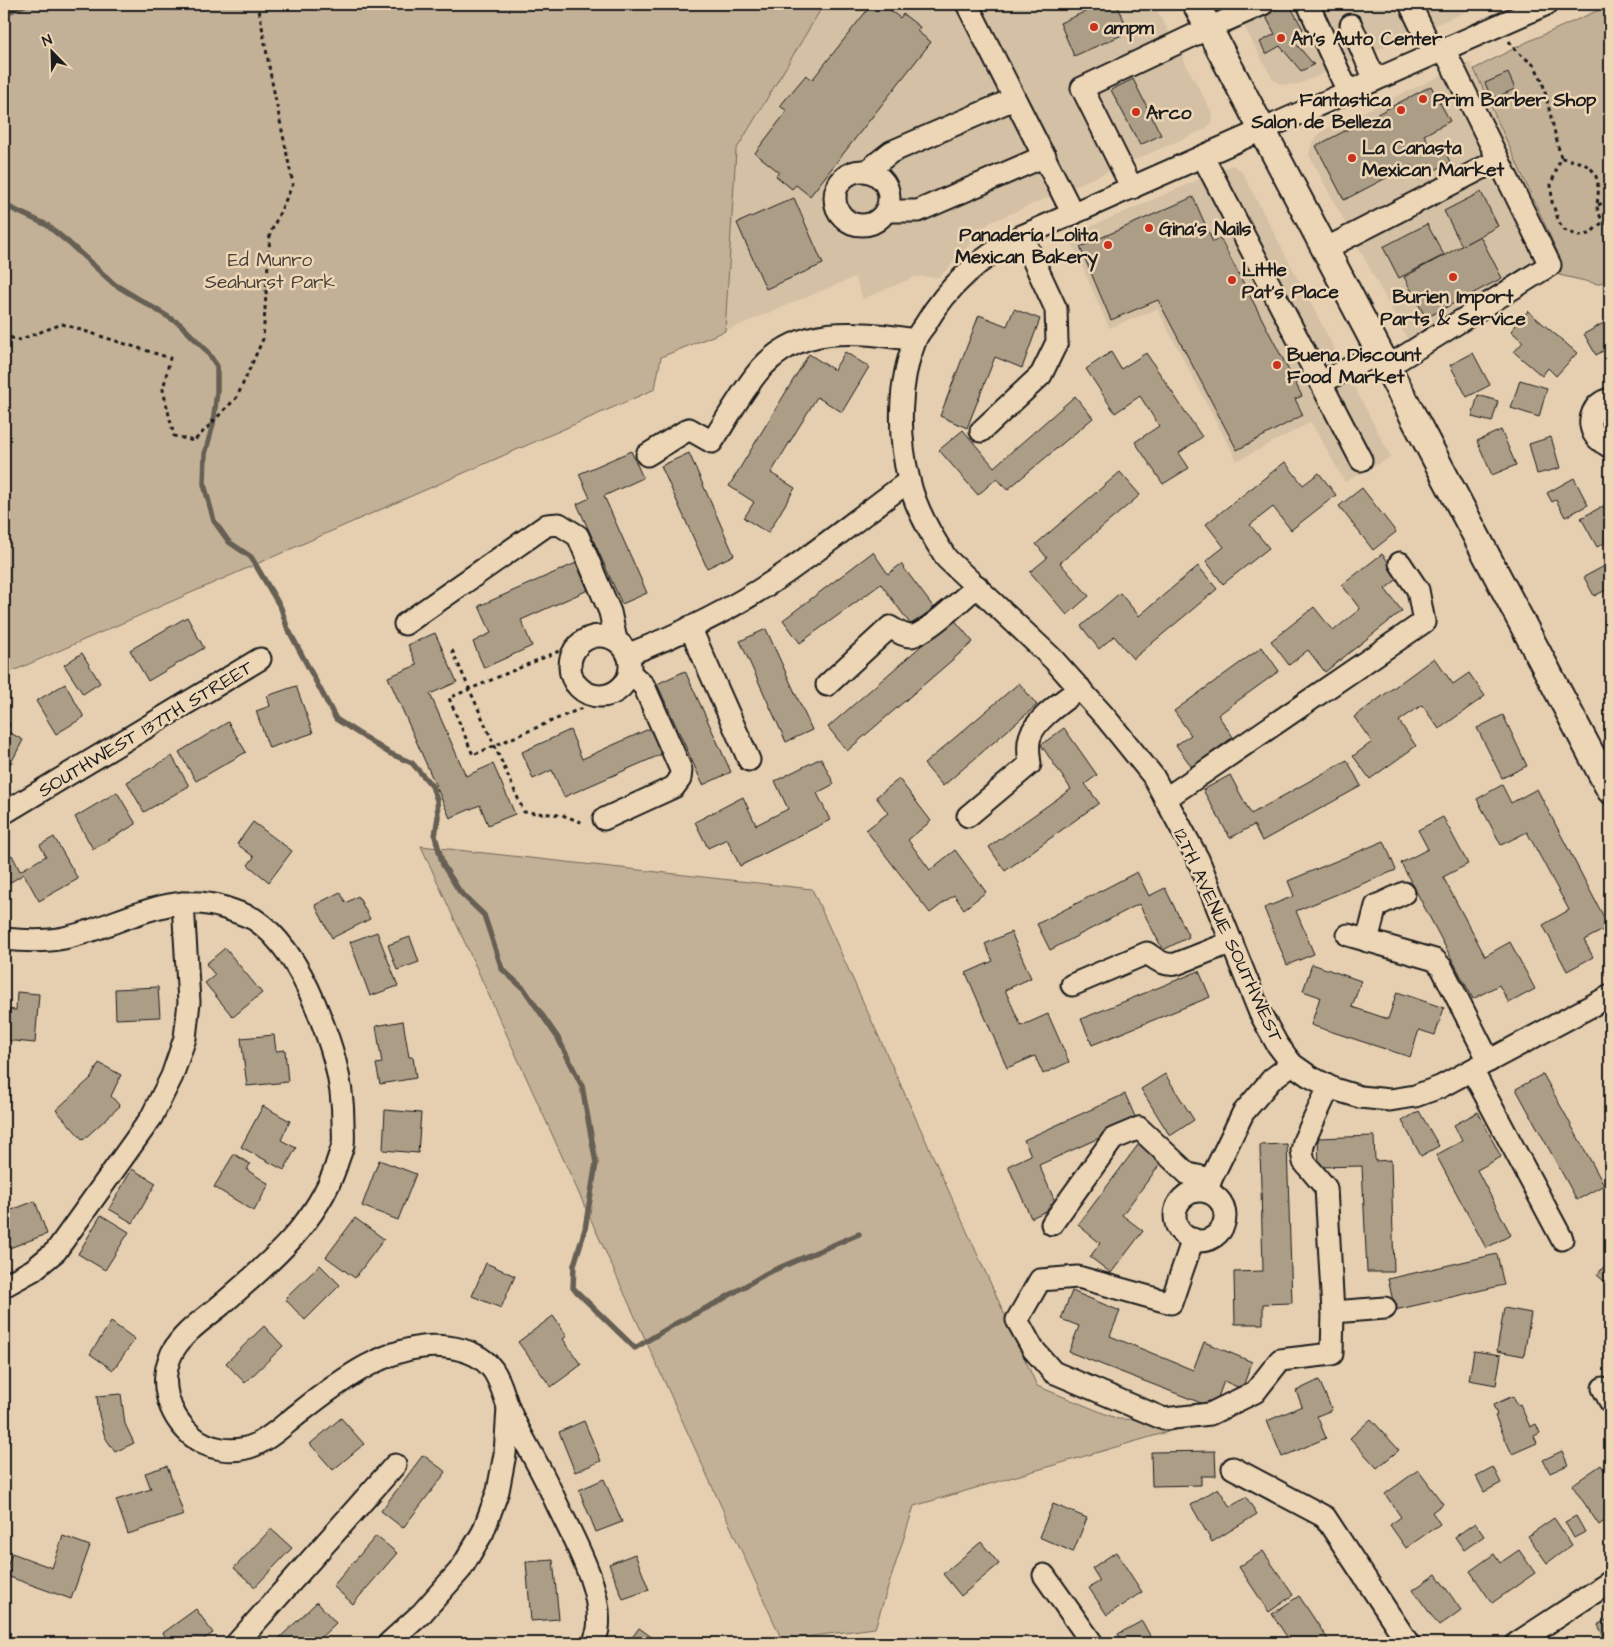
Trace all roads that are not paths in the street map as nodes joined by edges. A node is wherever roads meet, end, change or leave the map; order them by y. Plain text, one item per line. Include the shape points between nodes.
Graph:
1 (967, 4) edge
2 (1196, 4) edge
3 (1263, 4) edge
4 (1308, 4) edge
5 (1410, 4) edge
6 (1547, 4) edge
7 (1506, 22) edge
8 (1351, 25) dead end
9 (1209, 28) junction
10 (1439, 52) junction
11 (1375, 80) junction
12 (1348, 92) junction
13 (1014, 99) junction
14 (1262, 130) junction
15 (1045, 156) junction
16 (1202, 157) junction
17 (1498, 160) junction
18 (867, 171) junction
19 (1132, 188) junction
20 (886, 211) junction
21 (1073, 214) junction
22 (1022, 236) junction
23 (1325, 249) junction
24 (915, 340) junction
25 (1383, 360) junction
26 (1322, 382) junction
27 (1610, 399) edge
28 (982, 431) dead end
29 (1610, 447) edge
30 (647, 455) dead end
31 (1362, 460) dead end
32 (909, 481) junction
33 (1400, 563) dead end
34 (976, 586) junction
35 (405, 624) dead end
36 (690, 628) junction
37 (625, 656) junction
38 (260, 659) dead end
39 (827, 685) dead end
40 (1080, 688) junction
41 (749, 760) dead end
42 (1610, 790) edge
43 (1165, 799) junction
44 (4, 813) edge
45 (968, 816) dead end
46 (604, 819) road end
47 (1404, 893) dead end
48 (183, 903) junction
49 (4, 939) edge
50 (1232, 942) junction
51 (1072, 985) dead end
52 (1610, 996) edge
53 (1292, 1064) junction
54 (1481, 1066) junction
55 (1329, 1087) junction
56 (1209, 1185) junction
57 (1052, 1224) dead end
58 (1562, 1239) dead end
59 (1193, 1240) junction
60 (4, 1286) edge
61 (1385, 1308) dead end
62 (1333, 1312) junction
63 (508, 1408) junction
64 (395, 1465) dead end
65 (1233, 1468) dead end
66 (1044, 1574) dead end
67 (1610, 1582) edge
68 (237, 1643) edge
69 (389, 1643) edge
70 (594, 1643) edge
71 (1092, 1643) edge
72 (1408, 1643) edge
73 (1516, 1643) edge

1 - 13 street
2 - 9 main road
3 - 9 street
4 - 12 street
5 - 10 street
6 - 7 street, 12TH AVENUE SOUTHWEST
7 - 10 street, 12TH AVENUE SOUTHWEST
8 - 11 street
9 - 14 main road
9 - 19 street via 1082,88
10 - 11 street, 12TH AVENUE SOUTHWEST
10 - 17 street
11 - 12 street, 12TH AVENUE SOUTHWEST
12 - 14 street, 12TH AVENUE SOUTHWEST
13 - 15 street
13 - 18 street via 891,152
14 - 16 street, 12TH AVENUE SOUTHWEST
14 - 23 main road
15 - 20 street via 918,211
15 - 21 street
16 - 19 street, 12TH AVENUE SOUTHWEST
16 - 26 street
17 - 23 street
17 - 25 street via 1550,264
18 - 20 street via 882,179 886,186 889,203
18 - 20 street via 850,173 837,185 834,193 837,210 848,222 857,225 874,223
19 - 21 street, 12TH AVENUE SOUTHWEST
21 - 22 street, 12TH AVENUE SOUTHWEST
22 - 24 street, 12TH AVENUE SOUTHWEST via 985,258 960,279 937,304
22 - 28 street via 1056,310 1057,342 1041,375
23 - 25 main road
24 - 30 street via 854,333 803,339 773,357 758,372 712,442 689,429
24 - 32 street, 12TH AVENUE SOUTHWEST via 902,404 902,438
25 - 26 street
25 - 42 main road
26 - 31 street
27 - 29 street via 1596,407 1591,424 1595,436
32 - 34 street, 12TH AVENUE SOUTHWEST via 933,539
32 - 36 street via 786,573
33 - 43 street via 1418,590 1424,622
34 - 39 street via 914,637 890,627
34 - 40 street, 12TH AVENUE SOUTHWEST
35 - 37 street via 546,526 559,524 578,536
36 - 37 street
36 - 41 street
37 - 46 street via 644,686 681,770 680,778 674,787
38 - 44 street, SOUTHWEST 137TH STREET
40 - 43 street, 12TH AVENUE SOUTHWEST via 1152,776
40 - 45 street via 1036,724 1029,742 1030,764
43 - 50 street, 12TH AVENUE SOUTHWEST via 1198,859
47 - 54 street via 1376,906 1357,938 1435,960 1442,968
48 - 49 street via 131,915 61,939
48 - 60 street via 189,1002 185,1038 172,1076 151,1118 56,1251 33,1270
48 - 63 street via 223,907 253,919 274,937 308,986 328,1035 343,1098 342,1145 332,1176 314,1211 291,1240 174,1349 165,1385 174,1416 198,1441 216,1448 236,1450 255,1445 357,1371 398,1353 430,1346 465,1350 481,1359 492,1369 502,1387
50 - 51 street via 1168,966 1147,953
50 - 53 street, 12TH AVENUE SOUTHWEST via 1260,1013
52 - 54 street, 12TH AVENUE SOUTHWEST
53 - 55 street, 12TH AVENUE SOUTHWEST
53 - 56 street via 1272,1079 1243,1113
54 - 55 street, 12TH AVENUE SOUTHWEST via 1440,1088 1390,1100 1360,1097
54 - 58 street
55 - 62 street via 1302,1151 1304,1162 1326,1188
56 - 57 street via 1188,1174 1139,1128 1114,1139
56 - 59 street via 1190,1193 1178,1205 1176,1222 1185,1236
56 - 59 street via 1221,1202 1225,1219 1217,1234 1210,1239
59 - 62 street via 1171,1303 1078,1277 1040,1280 1018,1320 1033,1349 1053,1372 1164,1419 1210,1414 1255,1392 1280,1360 1332,1354
61 - 62 street
63 - 69 street via 505,1454 498,1491 483,1532 461,1569 422,1613
63 - 70 street via 546,1479 590,1578 597,1605 598,1628
64 - 68 street
65 - 72 street via 1325,1517
66 - 71 street
67 - 73 street

